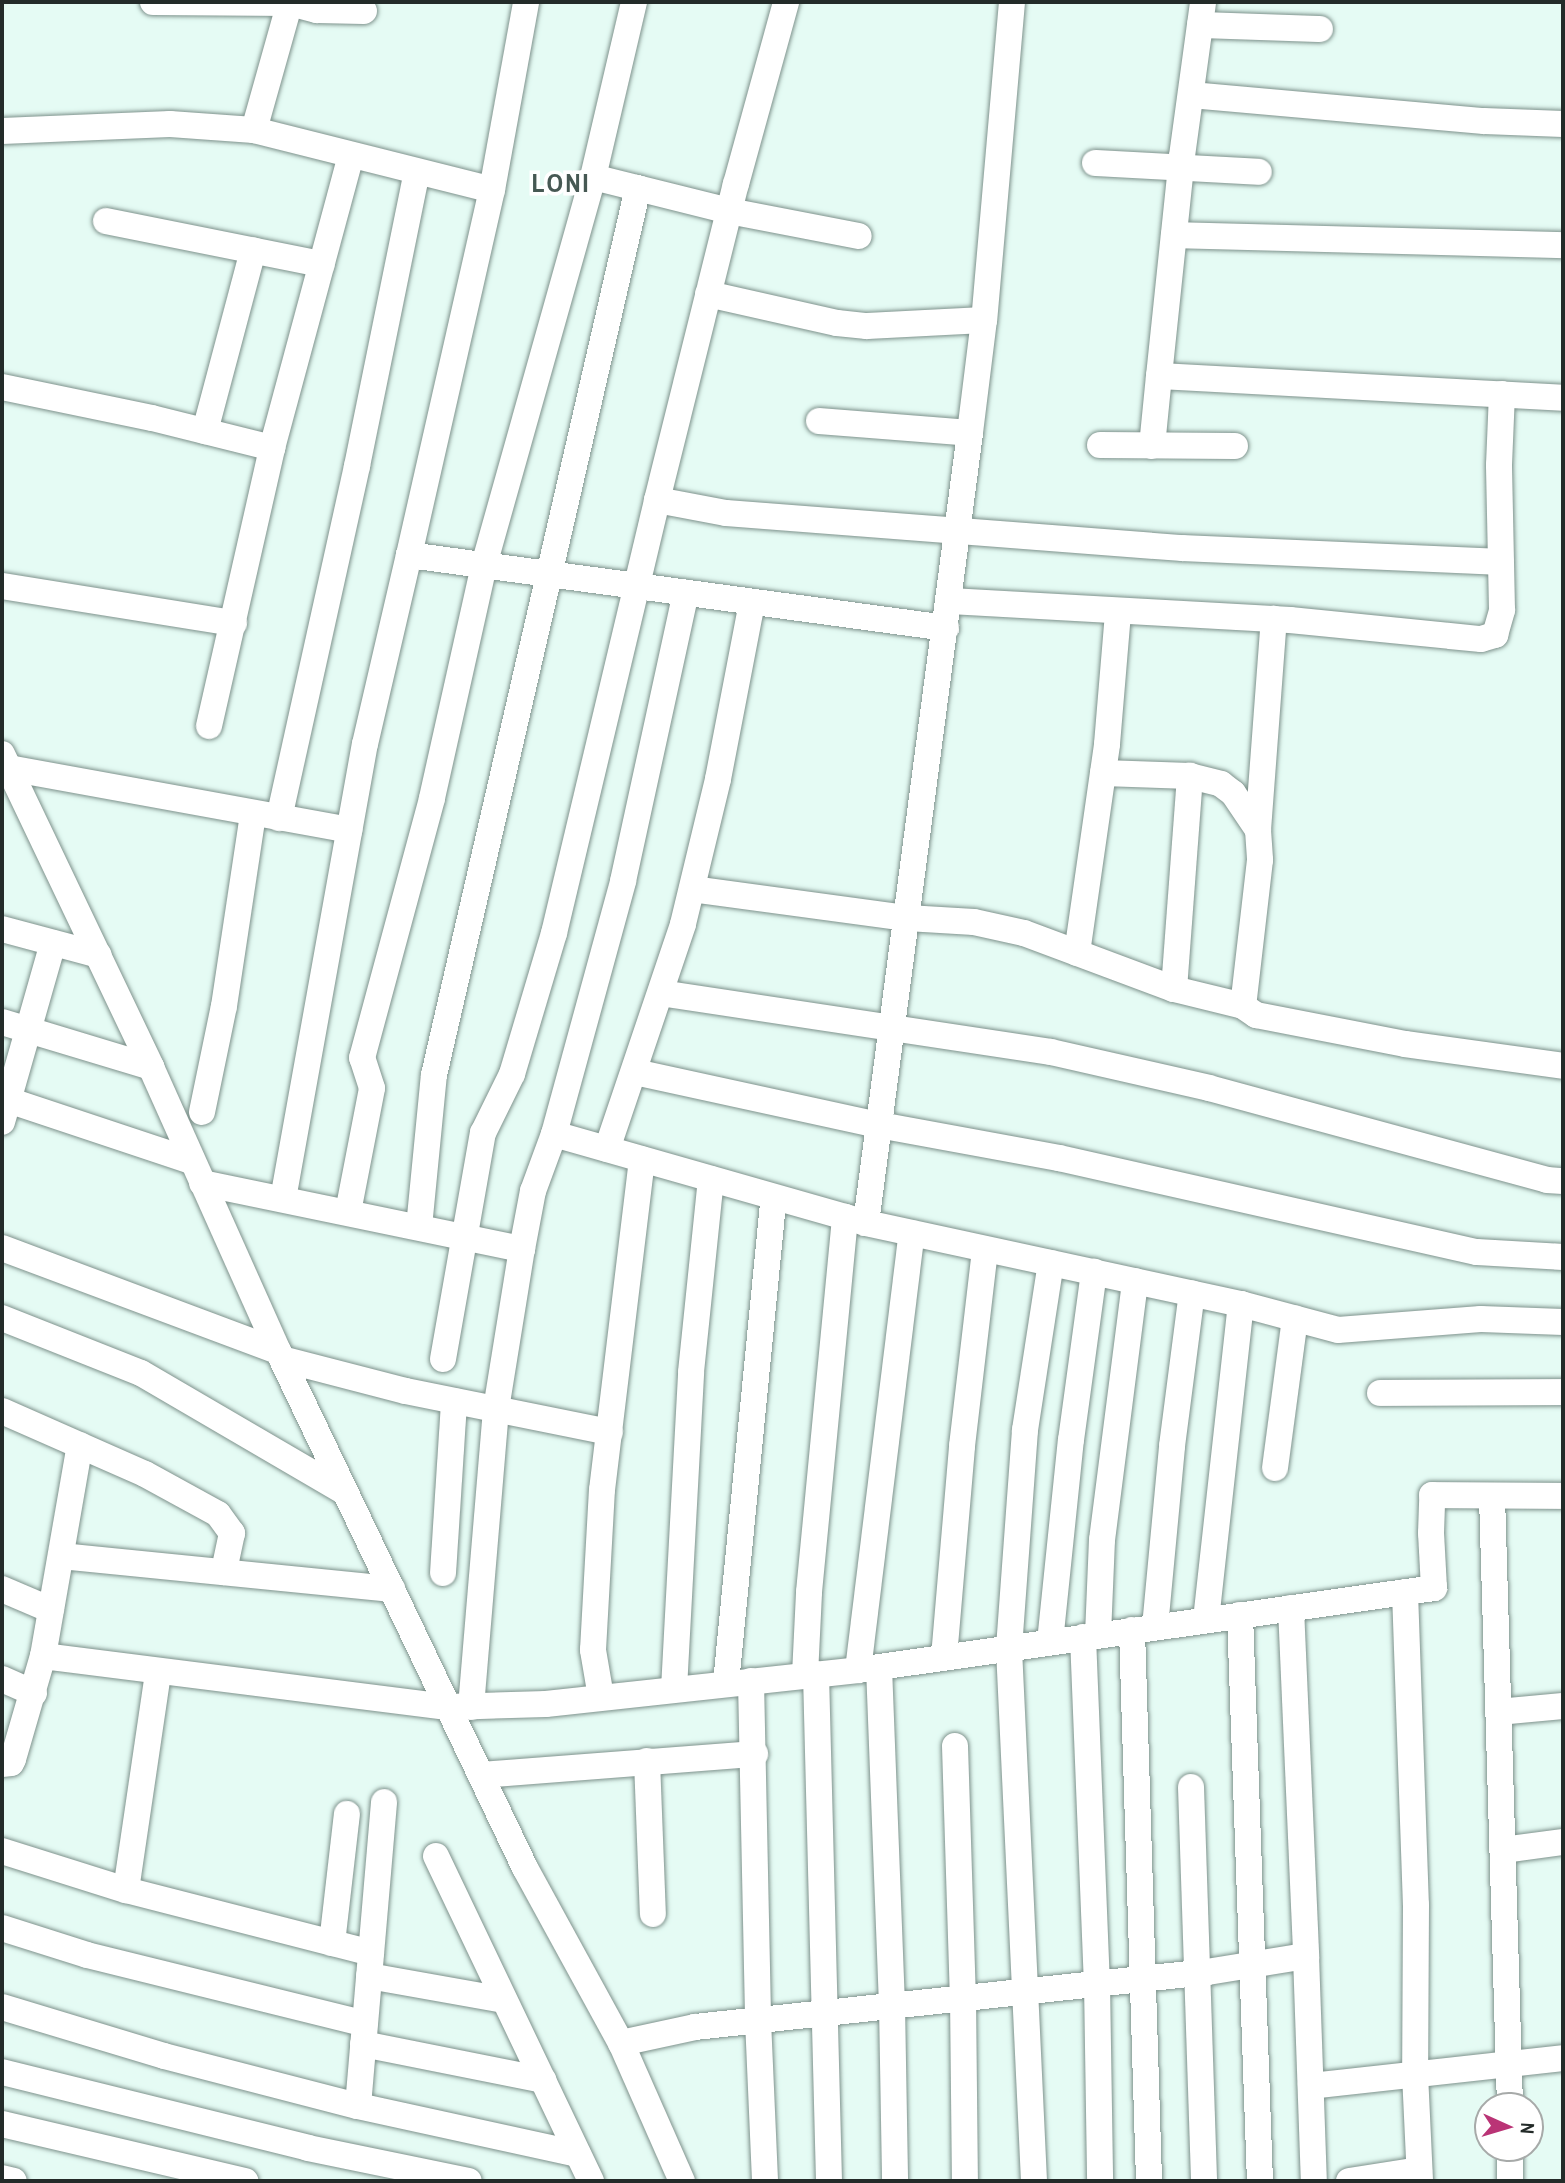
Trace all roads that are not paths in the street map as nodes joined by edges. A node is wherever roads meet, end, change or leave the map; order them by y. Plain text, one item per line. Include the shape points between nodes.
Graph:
1 (153, 2) edge
2 (290, 2) edge
3 (526, 2) edge
4 (634, 2) edge
5 (786, 2) edge
6 (1012, 2) edge
7 (364, 12) dead end
8 (1202, 13) edge
9 (1320, 29) dead end
10 (1191, 95) junction
11 (1563, 124) edge
12 (254, 130) junction
13 (2, 131) edge
14 (352, 156) junction
15 (1095, 163) dead end
16 (1181, 168) junction
17 (417, 172) junction
18 (1259, 172) dead end
19 (593, 177) junction
20 (638, 188) junction
21 (492, 190) junction
22 (729, 211) junction
23 (106, 221) dead end
24 (1174, 235) junction
25 (859, 236) dead end
26 (1563, 245) edge
27 (253, 250) junction
28 (322, 264) junction
29 (708, 294) junction
30 (984, 320) junction
31 (1158, 376) junction
32 (2, 387) edge
33 (1502, 394) junction
34 (1563, 398) edge
35 (819, 421) dead end
36 (205, 431) junction
37 (970, 433) junction
38 (1100, 445) dead end
39 (1152, 446) junction
40 (1235, 446) dead end
41 (272, 448) junction
42 (657, 500) junction
43 (958, 531) junction
44 (409, 555) junction
45 (1501, 562) junction
46 (484, 565) junction
47 (547, 574) junction
48 (2, 586) edge
49 (635, 586) junction
50 (686, 593) junction
51 (950, 601) junction
52 (752, 602) junction
53 (1118, 612) junction
54 (1274, 619) junction
55 (234, 623) junction
56 (946, 628) junction
57 (209, 726) dead end
58 (5, 761) edge
59 (1103, 773) junction
60 (1190, 776) junction
61 (266, 816) junction
62 (349, 830) junction
63 (1258, 830) junction
64 (692, 889) junction
65 (907, 918) junction
66 (2, 929) edge
67 (53, 943) junction
68 (1077, 953) junction
69 (99, 955) junction
70 (1174, 989) junction
71 (661, 993) junction
72 (1243, 1006) junction
73 (2, 1022) edge
74 (28, 1030) junction
75 (892, 1030) junction
76 (1563, 1066) edge
77 (151, 1067) junction
78 (635, 1072) junction
79 (4, 1107) edge
80 (202, 1112) dead end
81 (879, 1125) junction
82 (554, 1134) junction
83 (607, 1149) junction
84 (642, 1159) junction
85 (197, 1172) junction
86 (711, 1179) junction
87 (1563, 1181) edge
88 (774, 1197) junction
89 (283, 1199) junction
90 (348, 1212) junction
91 (856, 1220) junction
92 (419, 1227) junction
93 (912, 1233) junction
94 (465, 1236) junction
95 (2, 1248) edge
96 (522, 1248) junction
97 (985, 1249) junction
98 (1563, 1257) edge
99 (1051, 1263) junction
100 (1094, 1272) junction
101 (1135, 1281) junction
102 (1192, 1293) junction
103 (1241, 1304) junction
104 (2, 1318) edge
105 (1295, 1318) junction
106 (1563, 1322) edge
107 (280, 1355) junction
108 (443, 1359) dead end
109 (1563, 1392) edge
110 (1380, 1393) dead end
111 (454, 1401) junction
112 (496, 1409) junction
113 (2, 1411) edge
114 (610, 1432) junction
115 (80, 1444) junction
116 (1276, 1468) dead end
117 (345, 1492) junction
118 (1492, 1496) junction
119 (1563, 1496) edge
120 (61, 1556) junction
121 (224, 1572) junction
122 (443, 1573) dead end
123 (2, 1589) edge
124 (392, 1589) junction
125 (1405, 1592) junction
126 (1291, 1608) junction
127 (51, 1610) junction
128 (1240, 1615) junction
129 (1206, 1620) junction
130 (1143, 1628) junction
131 (1091, 1636) junction
132 (1050, 1642) junction
133 (1009, 1648) junction
134 (43, 1656) junction
135 (944, 1657) junction
136 (868, 1668) junction
137 (158, 1671) junction
138 (811, 1675) junction
139 (2, 1679) edge
140 (739, 1682) junction
141 (674, 1689) junction
142 (34, 1693) junction
143 (601, 1697) junction
144 (1563, 1706) edge
145 (460, 1707) junction
146 (1498, 1712) junction
147 (955, 1745) dead end
148 (755, 1754) junction
149 (647, 1762) junction
150 (2, 1764) edge
151 (481, 1775) junction
152 (1191, 1787) dead end
153 (384, 1802) dead end
154 (347, 1814) dead end
155 (1563, 1842) edge
156 (1503, 1850) junction
157 (2, 1851) edge
158 (436, 1856) dead end
159 (125, 1890) junction
160 (653, 1914) dead end
161 (2, 1928) edge
162 (332, 1943) junction
163 (1306, 1956) junction
164 (370, 1964) junction
165 (1254, 1964) junction
166 (1196, 1973) junction
167 (1143, 1978) junction
168 (1097, 1983) junction
169 (1026, 1990) junction
170 (964, 1997) junction
171 (504, 2000) junction
172 (892, 2005) junction
173 (2, 2007) edge
174 (826, 2012) junction
175 (758, 2020) junction
176 (364, 2034) junction
177 (621, 2043) junction
178 (1563, 2058) edge
179 (1510, 2063) junction
180 (2, 2072) edge
181 (1415, 2074) junction
182 (543, 2080) junction
183 (1311, 2086) junction
184 (1510, 2092) edge
185 (358, 2106) junction
186 (2, 2124) edge
187 (578, 2154) junction
188 (1510, 2162) edge
189 (1420, 2176) edge
190 (2, 2178) edge
191 (15, 2181) edge
192 (245, 2181) edge
193 (469, 2181) edge
194 (591, 2181) edge
195 (682, 2181) edge
196 (765, 2181) edge
197 (829, 2181) edge
198 (895, 2181) edge
199 (964, 2181) edge
200 (1034, 2181) edge
201 (1100, 2181) edge
202 (1149, 2181) edge
203 (1204, 2181) edge
204 (1260, 2181) edge
205 (1314, 2181) edge
206 (1349, 2181) edge
207 (1510, 2181) edge

1 - 2 street
2 - 7 street via 317,10
2 - 12 street
3 - 21 street
4 - 19 street
5 - 22 street
6 - 30 street
8 - 9 street
8 - 10 street
10 - 11 street
10 - 16 street
12 - 13 street via 170,124
12 - 14 street
14 - 17 street
14 - 28 street
15 - 16 street
16 - 18 street
16 - 24 street
17 - 21 street
17 - 61 street via 357,466
19 - 20 street
19 - 46 street
20 - 22 street
20 - 47 street
21 - 44 street
22 - 25 street
22 - 29 street
23 - 27 street
24 - 26 street
24 - 31 street
27 - 28 street
27 - 36 street
28 - 41 street
29 - 30 street via 837,324
29 - 42 street
30 - 37 street
31 - 33 street
31 - 39 street
32 - 36 street
33 - 34 street
33 - 45 street
35 - 37 street
36 - 41 street
37 - 43 street
38 - 39 street
39 - 40 street
41 - 55 street
42 - 43 street via 726,513
42 - 49 street
43 - 45 street via 1183,548
43 - 51 street
44 - 46 street
44 - 62 street
45 - 54 street via 1500,625 1494,635 1481,639
46 - 47 street
46 - 90 street via 432,798 362,1058 372,1088
47 - 49 street
47 - 92 street via 434,1074
48 - 55 street
49 - 50 street
49 - 94 street via 554,933 512,1074 483,1133
50 - 52 street
50 - 82 street via 623,881
51 - 53 street
51 - 56 street
52 - 56 street
52 - 64 street
53 - 54 street
53 - 59 street
54 - 63 street
55 - 57 street
56 - 65 street
58 - 61 street
58 - 69 street
59 - 60 street
59 - 68 street
60 - 63 street via 1221,784 1234,793
60 - 70 street
61 - 62 street
61 - 80 street
62 - 89 street
63 - 72 street via 1260,860
64 - 65 street
64 - 71 street
65 - 68 street via 974,922 1024,933
65 - 75 street
66 - 67 street
67 - 69 street
67 - 74 street
68 - 70 street
69 - 77 street
70 - 72 street
71 - 75 street
71 - 78 street
72 - 76 street via 1256,1015 1405,1044
73 - 74 street
74 - 77 street
74 - 79 street
75 - 81 street
75 - 87 street via 1051,1052 1209,1088
77 - 85 street
78 - 81 street
78 - 83 street
79 - 85 street
81 - 91 street
81 - 98 street via 1059,1158 1477,1252
82 - 83 street
82 - 96 street via 533,1191
83 - 84 street
84 - 86 street
84 - 114 street
85 - 89 street
85 - 107 street
86 - 88 street
86 - 141 street via 691,1372
88 - 91 street
88 - 140 street
89 - 90 street
90 - 92 street
91 - 93 street
91 - 138 street via 809,1592
92 - 94 street
93 - 97 street
93 - 136 street
94 - 96 street
94 - 108 street
95 - 107 street
96 - 112 street
97 - 99 street
97 - 135 street
99 - 100 street
99 - 133 street via 1025,1430
100 - 101 street
100 - 132 street
101 - 102 street
101 - 131 street
102 - 103 street
102 - 130 street
103 - 105 street
103 - 129 street
104 - 117 street via 141,1373
105 - 106 street via 1338,1330 1481,1319
105 - 116 street
107 - 111 street
107 - 117 street
109 - 110 street
111 - 112 street
111 - 122 street
112 - 114 street
112 - 145 street
113 - 115 street
114 - 143 street via 594,1592 593,1650
115 - 120 street
115 - 121 street via 145,1474 225,1520 232,1533
117 - 124 street
118 - 119 street
118 - 125 street via 1432,1495 1434,1588
118 - 146 street
120 - 121 street
120 - 127 street
121 - 124 street
123 - 127 street
124 - 145 street
125 - 126 street
125 - 181 street via 1416,1905
126 - 128 street
126 - 163 street
127 - 134 street
128 - 129 street
128 - 165 street
129 - 130 street
130 - 131 street
130 - 167 street
131 - 132 street
131 - 168 street
132 - 133 street
133 - 135 street
133 - 169 street
134 - 137 street
134 - 142 street
135 - 136 street
136 - 138 street
136 - 172 street
137 - 145 street
137 - 159 street
138 - 140 street
138 - 174 street
139 - 142 street
140 - 141 street
140 - 148 street
141 - 143 street
142 - 150 street via 13,1759
143 - 145 street
144 - 146 street
145 - 151 street
146 - 156 street
147 - 170 street
148 - 149 street
148 - 175 street
149 - 151 street
149 - 160 street
151 - 177 street via 525,1868
152 - 166 street
153 - 164 street
154 - 162 street
155 - 156 street
156 - 179 street
157 - 159 street
158 - 171 street
159 - 162 street
161 - 176 street
162 - 164 street
163 - 165 street
163 - 183 street
164 - 171 street
164 - 176 street
165 - 166 street
165 - 204 street
166 - 167 street
166 - 203 street
167 - 168 street
167 - 202 street
168 - 169 street
168 - 201 street
169 - 170 street
169 - 200 street
170 - 172 street
170 - 199 street
171 - 182 street
172 - 174 street
172 - 198 street
173 - 185 street via 163,2056
174 - 175 street
174 - 197 street
175 - 177 street via 695,2027
175 - 196 street
176 - 182 street
176 - 185 street
177 - 195 street
178 - 179 street
179 - 181 street
179 - 184 street
180 - 193 street via 308,2148
181 - 183 street
181 - 189 street
182 - 187 street
183 - 205 street
185 - 187 street
186 - 192 street
187 - 194 street
188 - 207 street
189 - 206 street
190 - 191 street

